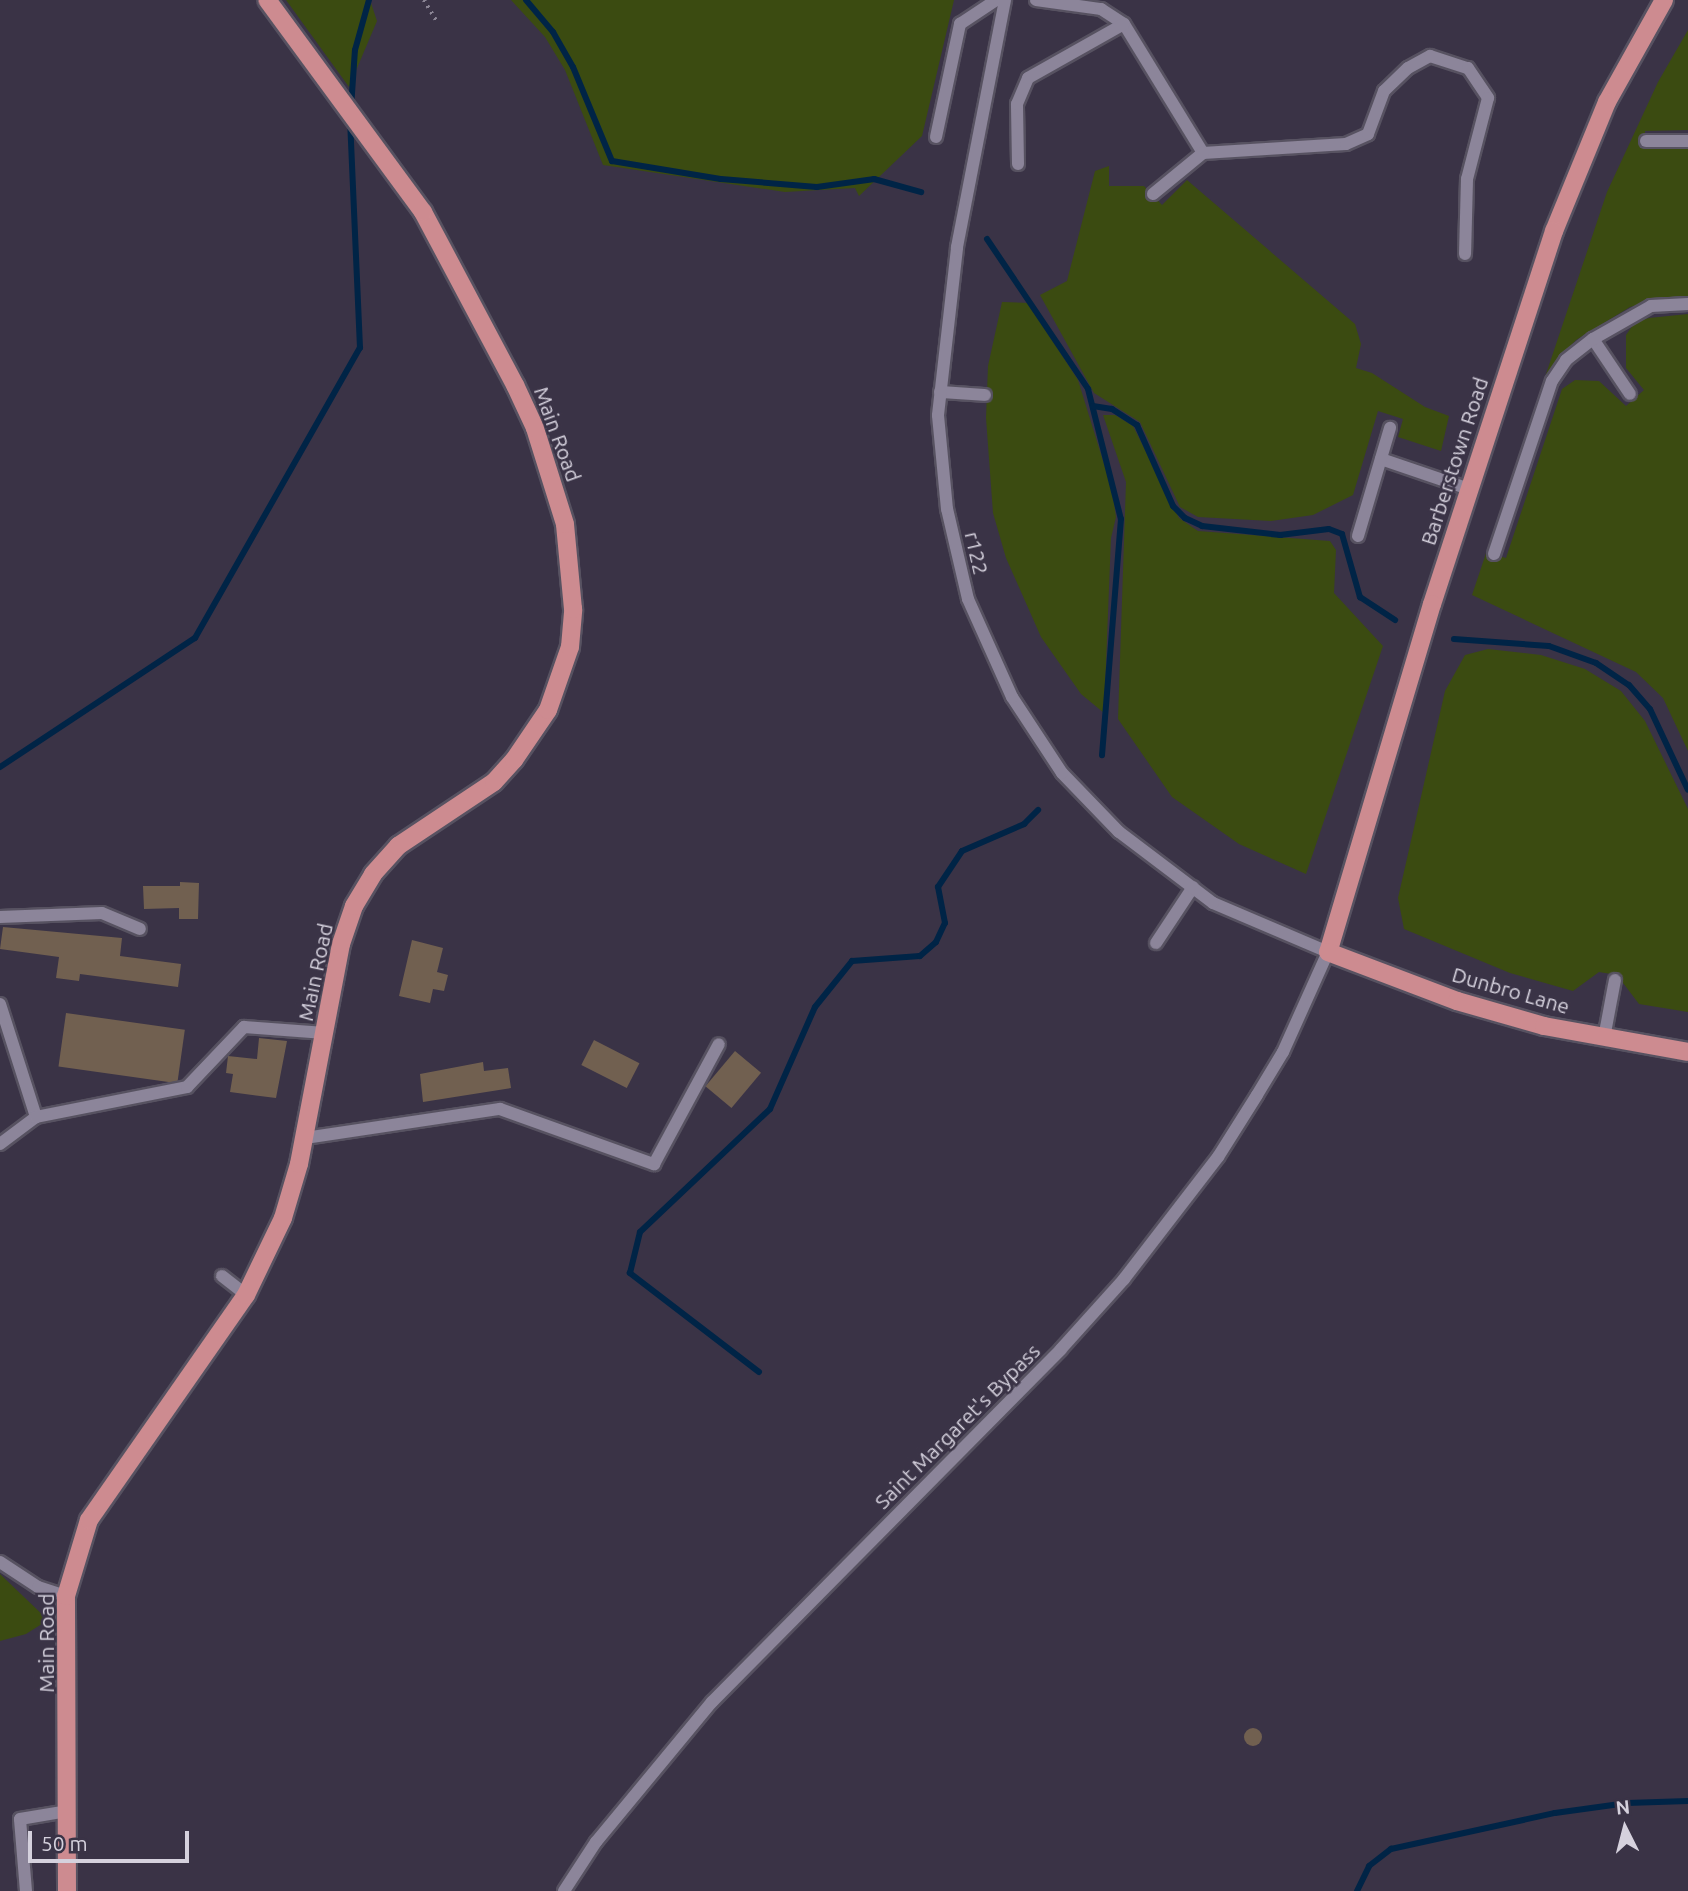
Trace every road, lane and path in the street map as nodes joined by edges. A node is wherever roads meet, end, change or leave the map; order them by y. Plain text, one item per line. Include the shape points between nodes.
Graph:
1 (267, 0) edge
2 (424, 0) edge
3 (996, 0) edge
4 (1005, 0) edge
5 (1036, 0) edge
6 (1664, 0) edge
7 (438, 23) dead end
8 (1124, 24) junction
9 (936, 137) dead end
10 (1646, 141) dead end
11 (1688, 141) edge
12 (1203, 153) junction
13 (1018, 164) dead end
14 (1153, 194) dead end
15 (1465, 254) dead end
16 (1688, 304) edge
17 (1592, 339) junction
18 (940, 392) junction
19 (1630, 394) dead end
20 (985, 395) dead end
21 (1390, 428) dead end
22 (1381, 459) junction
23 (1469, 489) junction
24 (1358, 537) dead end
25 (1494, 554) dead end
26 (1193, 887) junction
27 (0, 916) edge
28 (139, 929) dead end
29 (1156, 943) dead end
30 (1328, 952) junction
31 (1615, 980) dead end
32 (0, 1004) edge
33 (325, 1033) junction
34 (1604, 1038) junction
35 (719, 1044) dead end
36 (1688, 1052) edge
37 (36, 1116) junction
38 (305, 1138) junction
39 (0, 1144) edge
40 (222, 1276) dead end
41 (246, 1295) junction
42 (0, 1562) edge
43 (66, 1596) junction
44 (68, 1811) junction
45 (26, 1891) edge
46 (67, 1891) edge
47 (564, 1891) edge

1 - 33 main road, Main Road via 423,212 535,428 565,524 573,609 562,680 534,733 494,782 398,846 366,884 341,944
2 - 7 path
3 - 9 street via 960,24
4 - 18 street, r122 via 957,247
5 - 8 street via 1101,9
6 - 23 main road, Barberstown Road via 1580,161
8 - 12 street
8 - 13 street via 1028,78 1017,104
10 - 11 street
12 - 14 street
12 - 15 street via 1346,144 1368,134 1384,91 1408,68 1430,56 1468,68 1488,98 1467,178
16 - 17 street via 1651,306
17 - 19 street
17 - 25 street via 1566,360 1552,381
18 - 20 street
18 - 26 street, r122 via 947,509 968,599 1012,697 1062,773 1119,832
21 - 22 street
22 - 23 street
22 - 24 street
23 - 30 main road, Barberstown Road
26 - 29 street
26 - 30 street, r122 via 1271,931
27 - 28 street via 102,913
30 - 34 main road, Dunbro Lane via 1457,1001
30 - 47 street, Saint Margaret's Bypass via 1283,1052 1257,1095 1218,1157 1124,1279 1061,1349 712,1702 596,1842
31 - 34 street
32 - 37 street
33 - 37 street via 244,1027 187,1087
33 - 38 main road, Main Road
34 - 36 main road, Dunbro Lane
35 - 38 street via 654,1164 500,1109
37 - 39 street
38 - 41 main road, Main Road via 284,1219
40 - 41 street
41 - 43 main road, Main Road via 89,1520
42 - 43 street via 38,1587
43 - 44 main road, Main Road
44 - 45 street via 20,1819
44 - 46 main road, Main Road

